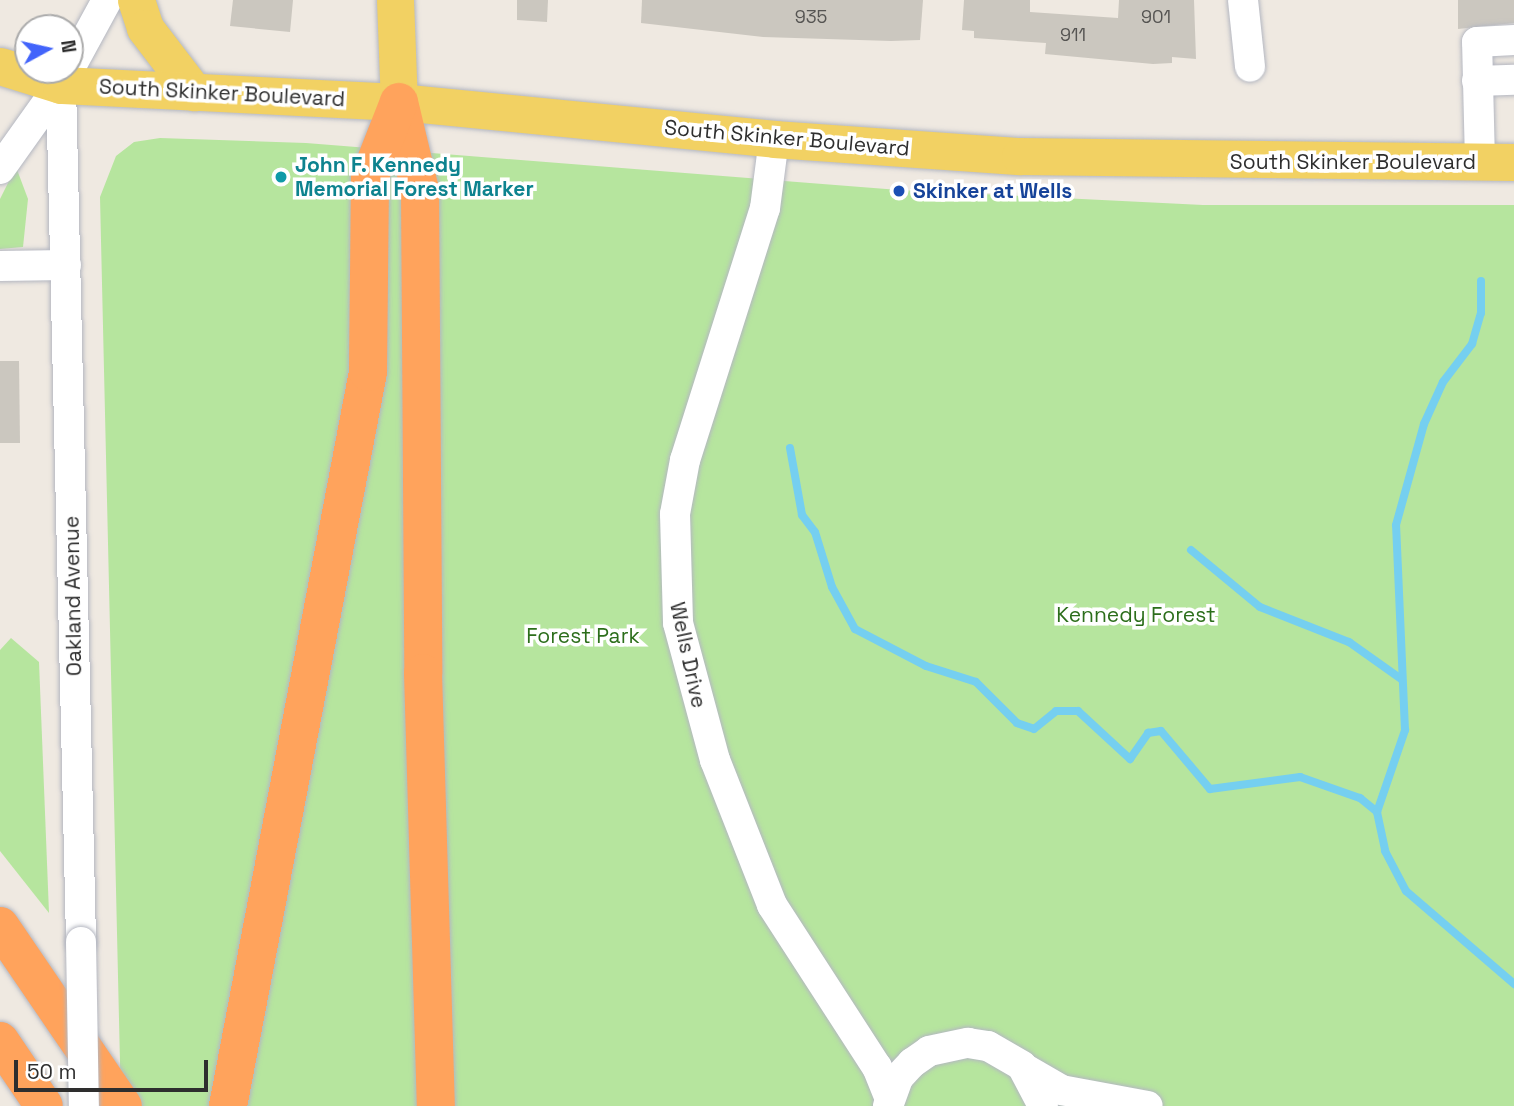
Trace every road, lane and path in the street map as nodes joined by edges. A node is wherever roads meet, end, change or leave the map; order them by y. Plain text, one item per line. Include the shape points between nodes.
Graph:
1 (136, 0) edge
2 (395, 0) edge
3 (1243, 0) edge
4 (101, 5) edge
5 (84, 40) edge
6 (1514, 40) edge
7 (1250, 67) dead end
8 (84, 77) edge
9 (1514, 80) edge
10 (1477, 81) junction
11 (60, 84) edge
12 (67, 84) edge
13 (194, 92) junction
14 (399, 102) junction
15 (774, 139) junction
16 (1497, 162) edge
17 (0, 169) edge
18 (66, 265) junction
19 (0, 266) edge
20 (0, 926) edge
21 (0, 1041) edge
22 (1022, 1066) junction
23 (888, 1101) edge
24 (44, 1106) edge
25 (85, 1106) edge
26 (123, 1106) edge
27 (228, 1106) edge
28 (436, 1106) edge
29 (1043, 1106) edge
30 (1149, 1106) edge

1 - 13 main road via 145,28
2 - 14 main road
3 - 7 street
4 - 5 street
6 - 10 street via 1476,42
8 - 13 main road, South Skinker Boulevard
9 - 10 street
10 - 16 street
11 - 17 street via 21,133
12 - 18 street, Oakland Avenue
13 - 14 main road, South Skinker Boulevard
14 - 15 main road, South Skinker Boulevard
14 - 27 highway via 370,176 368,372
14 - 28 highway via 420,190 423,673
15 - 16 main road, South Skinker Boulevard via 1138,160
15 - 23 street, Wells Drive via 762,218 685,460 675,514 677,623 715,760 772,905 877,1067
18 - 19 street
18 - 25 street, Oakland Avenue, bridge
20 - 26 highway
21 - 24 highway
22 - 23 street via 988,1046 947,1044 912,1063
22 - 29 street
22 - 30 street via 1061,1090

